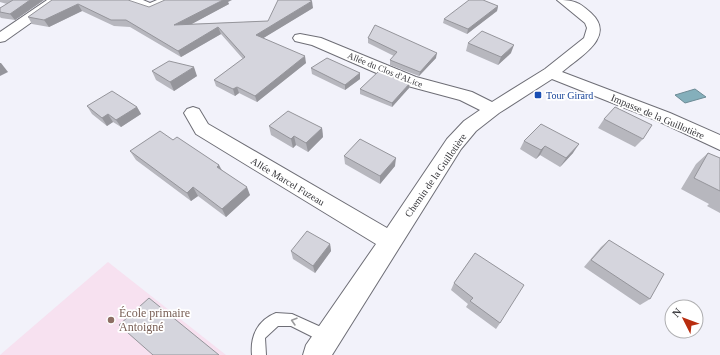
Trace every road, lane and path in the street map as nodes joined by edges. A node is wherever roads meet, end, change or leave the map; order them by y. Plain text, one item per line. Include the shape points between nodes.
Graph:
1 (56, 0) edge
2 (131, 0) edge
3 (168, 0) edge
4 (564, 0) edge
5 (0, 38) edge
6 (300, 38) dead end
7 (551, 73) junction
8 (493, 108) junction
9 (193, 113) dead end
10 (720, 143) edge
11 (390, 241) junction
12 (327, 337) junction
13 (259, 355) edge
14 (316, 355) edge

1 - 5 street
2 - 3 street via 151,8
4 - 7 street, Chemin de la Guillotière via 592,22 595,34
6 - 8 street, Allée du Clos d'ALice via 316,41 419,85 466,96
7 - 8 street, Chemin de la Guillotière
7 - 10 street, Impasse de la Guillotière via 664,117
8 - 11 street, Chemin de la Guillotière via 470,126 454,144
9 - 11 street, Allée Marcel Fuzeau via 202,129
11 - 12 street, Chemin de la Guillotière
12 -> 13 lane via 292,320 276,319 260,331 257,345
12 - 14 street, Chemin de la Guillotière

